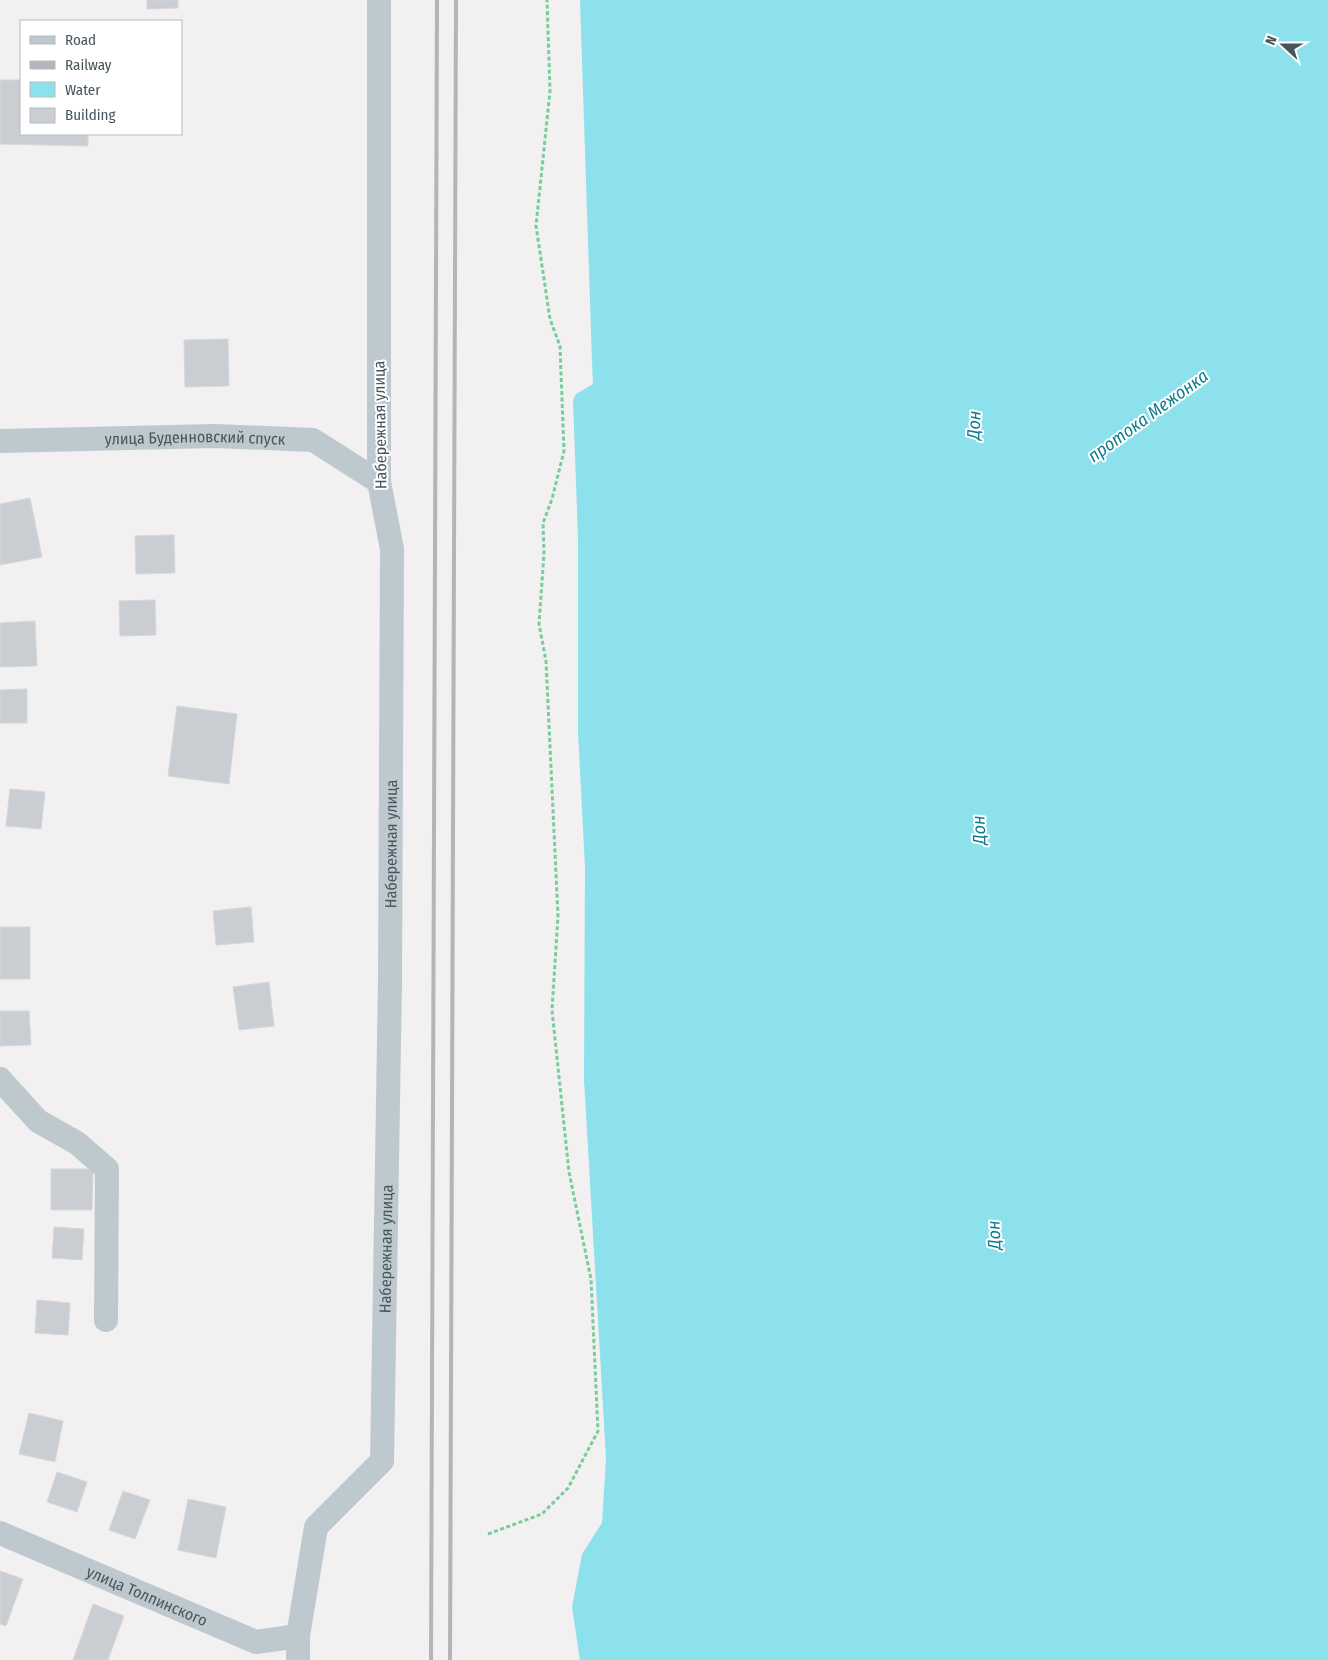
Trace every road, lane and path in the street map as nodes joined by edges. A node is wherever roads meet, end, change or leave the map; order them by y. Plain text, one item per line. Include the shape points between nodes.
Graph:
1 (379, 0) edge
2 (547, 0) edge
3 (0, 441) edge
4 (379, 482) junction
5 (0, 1079) edge
6 (106, 1320) dead end
7 (0, 1534) edge
8 (488, 1534) dead end
9 (298, 1636) junction
10 (298, 1660) edge

1 - 4 street, Набережная улица
2 - 8 path via 550,91 536,226 550,320 560,346 564,451 543,523 538,624 546,661 558,916 552,1010 569,1172 591,1279 598,1431 568,1488 542,1514
3 - 4 street, улица Буденновский спуск via 215,436 313,440
4 - 9 street, Набережная улица via 392,549 390,982 382,1461 316,1527
5 - 6 street via 38,1121 77,1143 107,1169
7 - 9 street, улица Толпинского via 256,1642
9 - 10 street, Набережная улица

